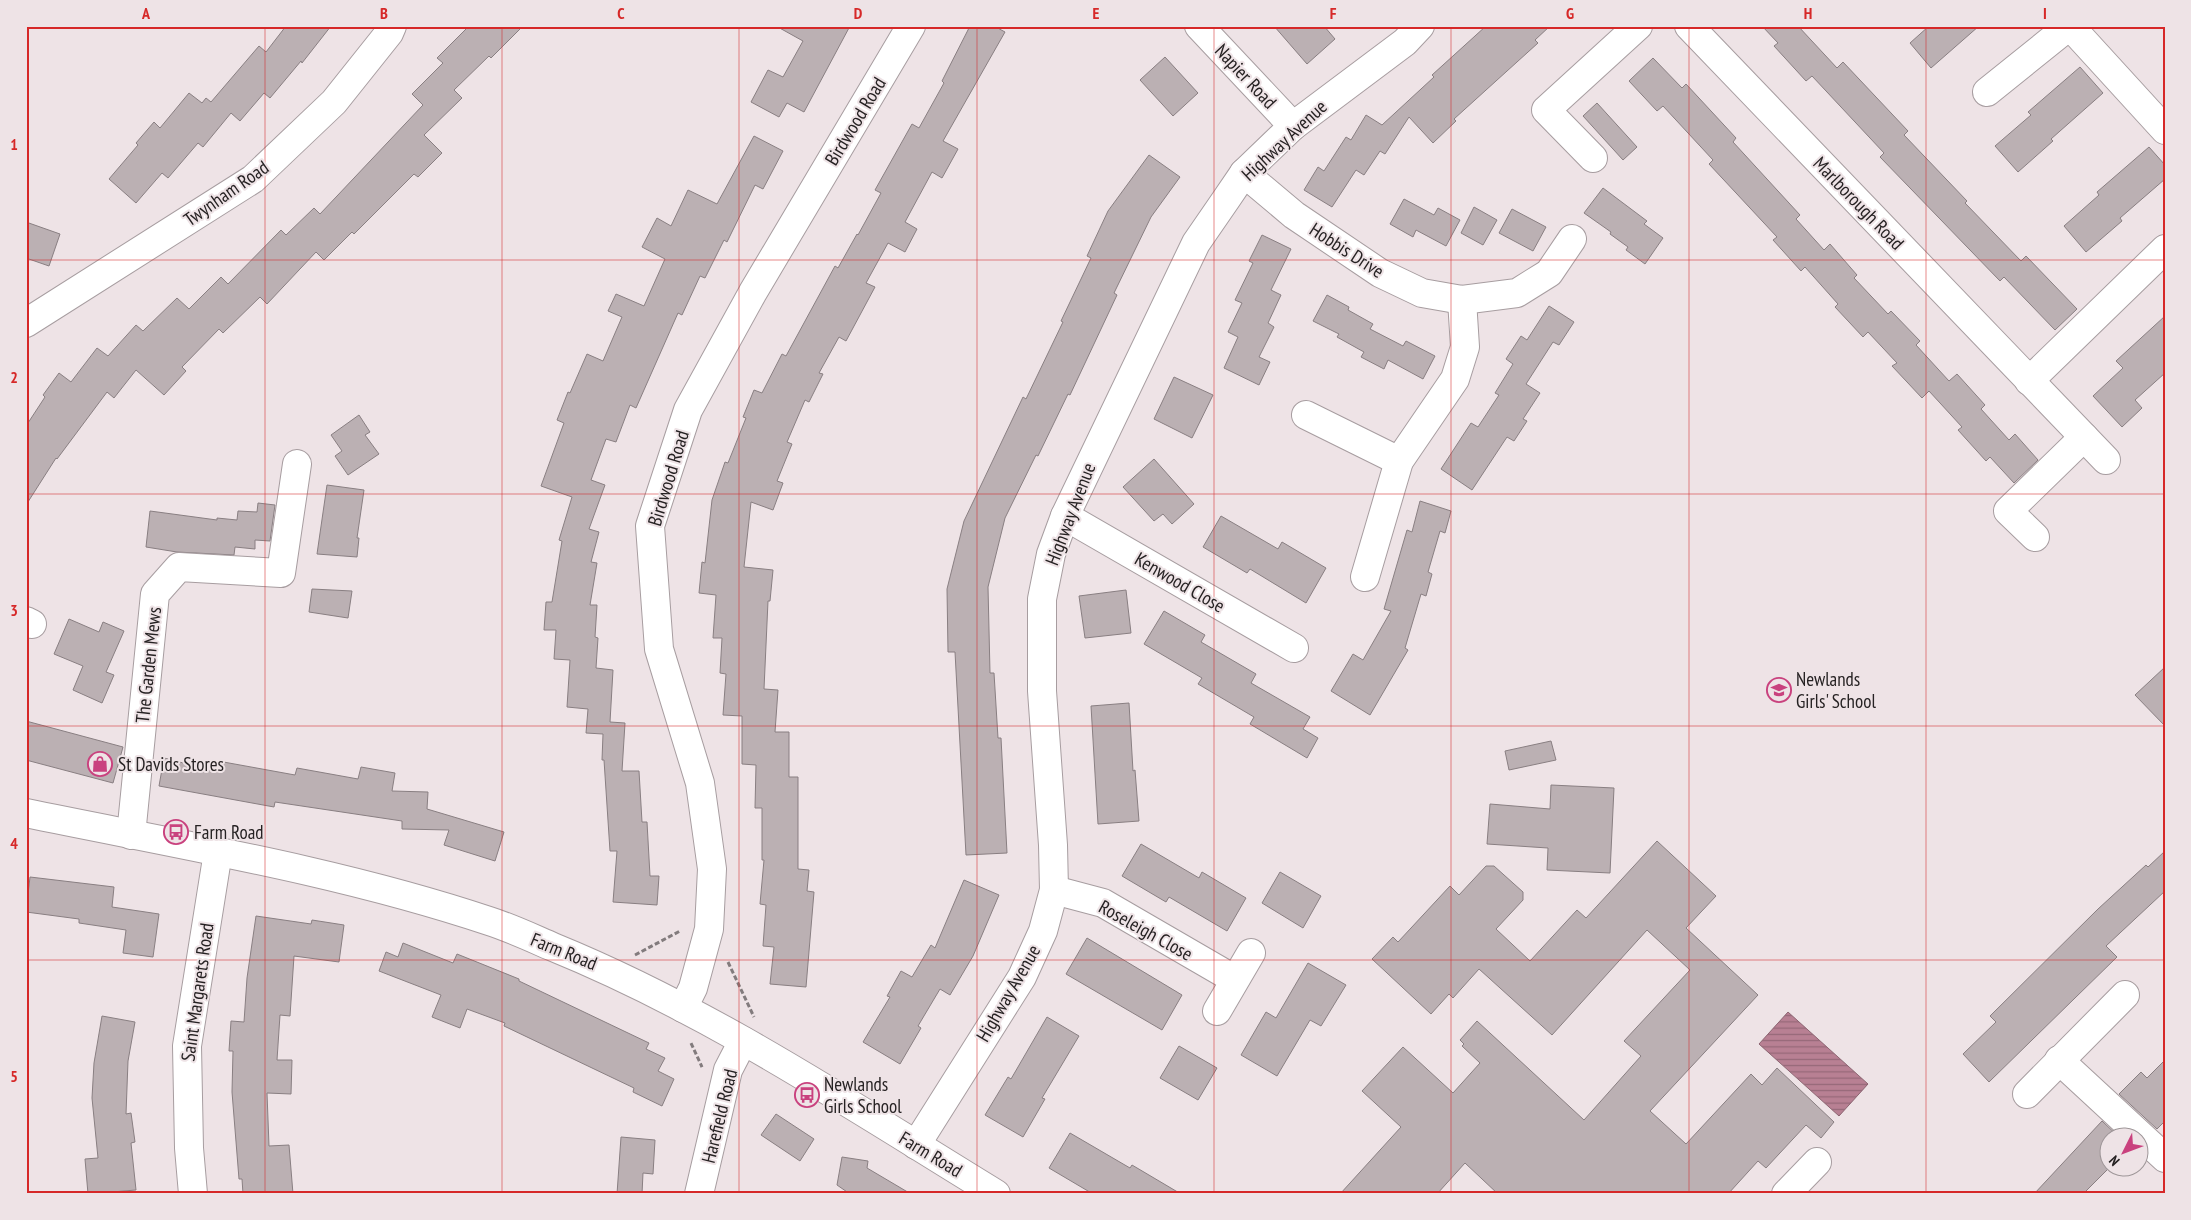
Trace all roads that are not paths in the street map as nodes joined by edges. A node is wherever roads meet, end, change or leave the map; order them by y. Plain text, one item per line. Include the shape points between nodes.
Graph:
1 (392, 26) edge
2 (911, 26) edge
3 (1199, 26) edge
4 (1420, 26) edge
5 (1638, 26) edge
6 (1689, 26) edge
7 (2070, 26) edge
8 (1987, 92) dead end
9 (1294, 126) junction
10 (2165, 130) edge
11 (1593, 158) dead end
12 (1244, 173) junction
13 (1572, 239) dead end
14 (2165, 248) edge
15 (1462, 300) junction
16 (26, 323) edge
17 (2029, 381) junction
18 (1306, 415) dead end
19 (2084, 438) junction
20 (2106, 460) dead end
21 (1399, 461) junction
22 (297, 464) dead end
23 (1065, 516) junction
24 (2035, 536) dead end
25 (1365, 576) dead end
26 (1294, 648) dead end
27 (26, 813) edge
28 (131, 834) junction
29 (218, 852) junction
30 (1054, 890) junction
31 (1251, 953) dead end
32 (1234, 979) junction
33 (2124, 995) dead end
34 (683, 1008) junction
35 (1217, 1011) dead end
36 (743, 1041) junction
37 (2058, 1060) junction
38 (2027, 1094) dead end
39 (916, 1145) junction
40 (2165, 1158) edge
41 (1817, 1162) dead end
42 (193, 1194) edge
43 (699, 1194) edge
44 (996, 1194) edge
45 (1786, 1194) edge

1 - 16 street, Twynham Road via 334,102 254,179
2 - 34 street, Birdwood Road via 753,292 688,410 650,526 659,649 700,783 712,870 709,929 693,988
3 - 9 street, Napier Road
4 - 9 street, Highway Avenue via 1405,42
5 - 11 street via 1546,110
6 - 17 street, Marlborough Road
7 - 8 street
7 - 10 street
9 - 12 street, Highway Avenue
12 - 15 street, Hobbis Drive via 1294,215 1380,273 1422,293
12 - 23 street, Highway Avenue via 1196,243
13 - 15 street, Hobbis Drive via 1549,273 1517,293
14 - 17 street
15 - 21 street via 1465,347 1455,379
17 - 19 street, Marlborough Road
18 - 21 street
19 - 20 street, Marlborough Road
19 - 24 street via 2008,511
21 - 25 street
22 - 28 street, The Garden Mews via 281,573 179,567 155,594
23 - 26 street, Kenwood Close
23 - 30 street, Highway Avenue via 1051,554 1042,599 1042,691
27 - 28 street, Farm Road
28 - 29 street, Farm Road
29 - 34 street, Farm Road via 350,881 491,921 608,969
29 - 42 street, Saint Margarets Road via 186,1046
30 - 32 street, Roseleigh Close via 1103,903
30 - 39 street, Highway Avenue via 1043,931 1022,978
31 - 32 street
32 - 35 street
33 - 37 street
34 - 36 street, Farm Road
36 - 39 street, Farm Road
36 - 43 street, Harefield Road via 728,1070
37 - 38 street
37 - 40 street
39 - 44 street, Farm Road
41 - 45 street

